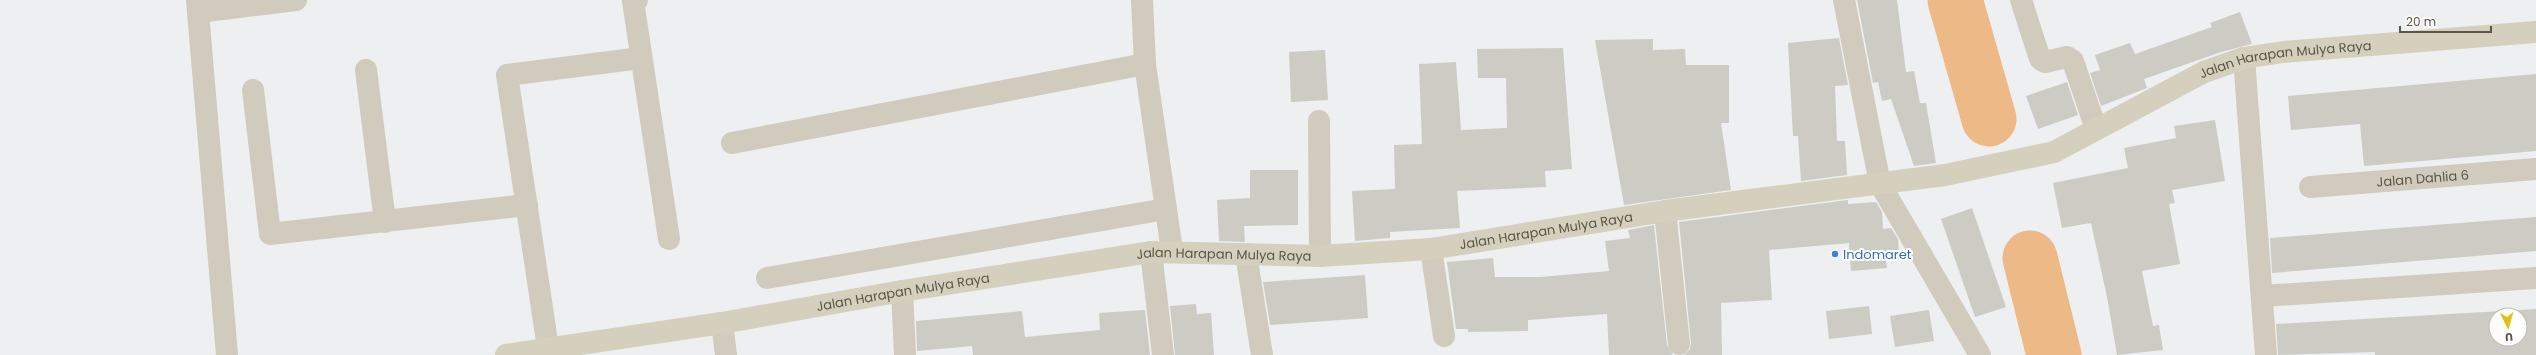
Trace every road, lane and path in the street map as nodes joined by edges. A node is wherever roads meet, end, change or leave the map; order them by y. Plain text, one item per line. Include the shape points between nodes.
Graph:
1 (296, 0) edge
2 (637, 0) edge
3 (1142, 0) edge
4 (1844, 0) edge
5 (2021, 0) edge
6 (198, 6) edge
7 (2536, 32) edge
8 (641, 58) junction
9 (2244, 58) junction
10 (1145, 64) junction
11 (366, 70) dead end
12 (253, 90) dead end
13 (1319, 121) dead end
14 (2096, 129) junction
15 (732, 143) dead end
16 (2536, 169) edge
17 (1880, 184) junction
18 (2310, 187) dead end
19 (527, 205) junction
20 (1166, 209) junction
21 (1664, 211) junction
22 (385, 222) junction
23 (669, 239) dead end
24 (1431, 249) junction
25 (1161, 252) junction
26 (1246, 254) junction
27 (1320, 256) junction
28 (767, 278) dead end
29 (2536, 278) edge
30 (902, 291) junction
31 (2262, 296) junction
32 (722, 323) junction
33 (1444, 336) dead end
34 (1679, 344) dead end
35 (548, 348) junction
36 (227, 355) edge
37 (506, 355) edge
38 (726, 355) edge
39 (905, 355) edge
40 (1163, 355) edge
41 (1262, 355) edge
42 (1980, 355) edge
43 (2266, 355) edge

1 - 6 street
2 - 8 street via 633,1
3 - 10 street
4 - 17 street
5 - 14 street via 2040,59 2045,62 2067,57 2073,61
6 - 36 street
7 - 9 street, Jalan Harapan Mulya Raya via 2283,52
8 - 19 street via 507,75
8 - 23 street
9 - 14 street, Jalan Harapan Mulya Raya via 2204,72
9 - 31 street
10 - 15 street
10 - 20 street
11 - 22 street
12 - 22 street via 270,234
13 - 27 street
14 - 17 street, Jalan Harapan Mulya Raya via 2054,152 1945,175
16 - 18 street, Jalan Dahlia 6
17 - 21 street, Jalan Harapan Mulya Raya
17 - 42 street
19 - 22 street
19 - 35 street
20 - 25 street
20 - 28 street
21 - 24 street, Jalan Harapan Mulya Raya
21 - 34 street
24 - 27 street, Jalan Harapan Mulya Raya
24 - 33 street
25 - 26 street, Jalan Harapan Mulya Raya
25 - 30 street, Jalan Harapan Mulya Raya
25 - 40 street
26 - 27 street, Jalan Harapan Mulya Raya
26 - 41 street
29 - 31 street
30 - 32 street, Jalan Harapan Mulya Raya
30 - 39 street
31 - 43 street
32 - 35 street, Jalan Harapan Mulya Raya
32 - 38 street
35 - 37 street, Jalan Harapan Mulya Raya

